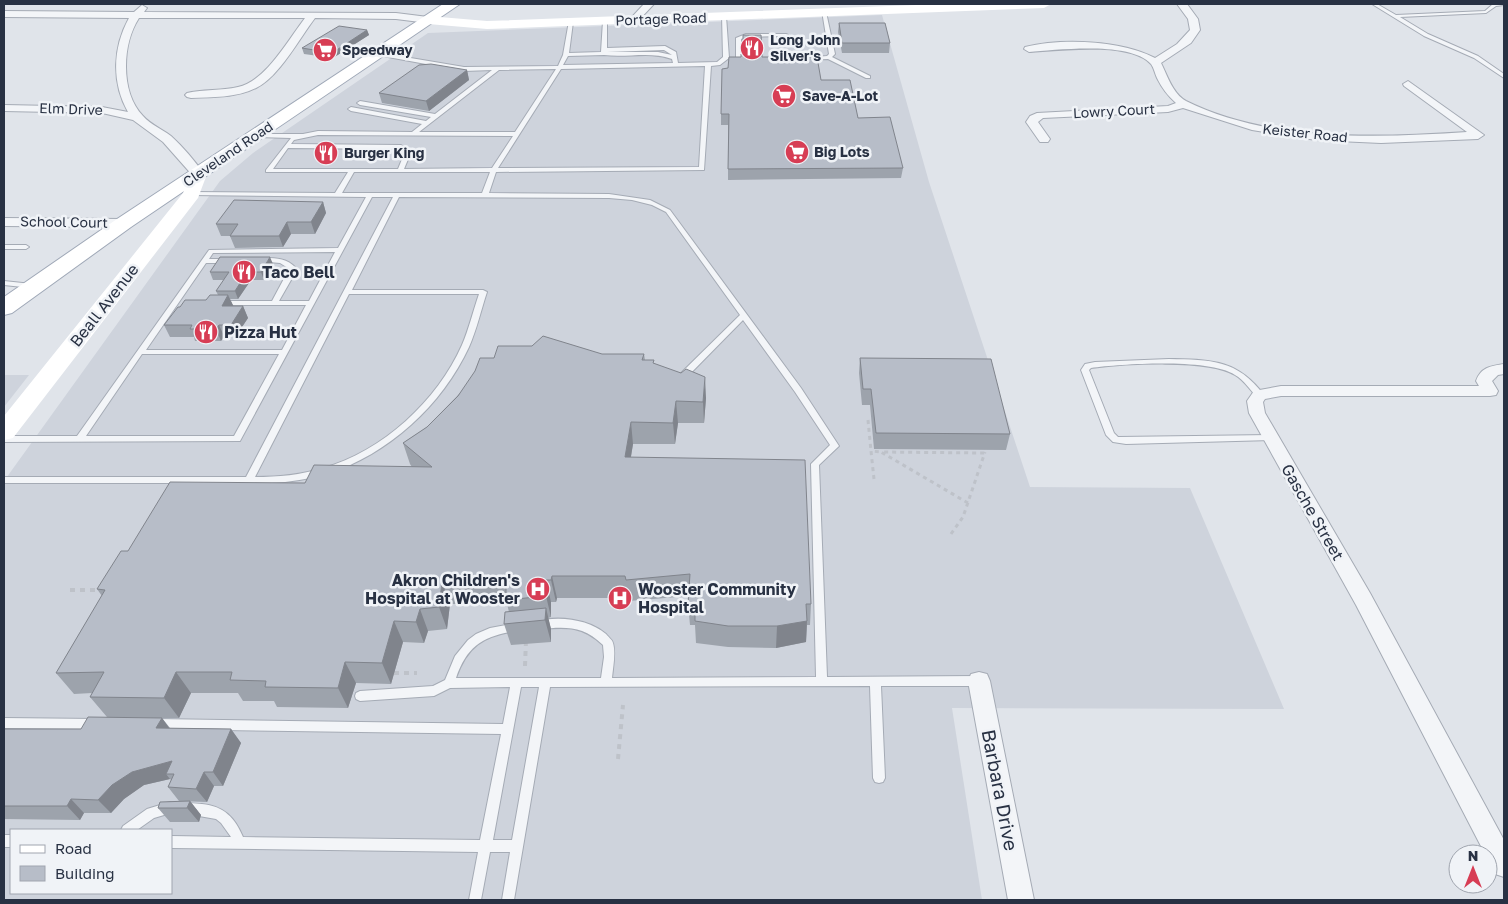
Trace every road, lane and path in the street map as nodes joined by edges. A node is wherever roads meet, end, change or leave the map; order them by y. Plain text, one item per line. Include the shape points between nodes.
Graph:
1 (147, 4) edge
2 (453, 4) edge
3 (649, 4) edge
4 (1044, 4) edge
5 (1182, 4) edge
6 (1374, 4) edge
7 (1504, 4) edge
8 (824, 12) junction
9 (4, 14) edge
10 (134, 15) junction
11 (312, 16) junction
12 (724, 16) junction
13 (1396, 16) junction
14 (428, 20) junction
15 (634, 20) junction
16 (605, 21) junction
17 (570, 22) junction
18 (786, 35) dead end
19 (1030, 49) dead end
20 (604, 52) junction
21 (377, 53) junction
22 (566, 55) junction
23 (829, 57) junction
24 (748, 59) edge
25 (796, 59) edge
26 (724, 60) junction
27 (738, 60) junction
28 (1155, 62) junction
29 (708, 64) junction
30 (676, 65) junction
31 (560, 67) junction
32 (497, 68) junction
33 (1504, 76) edge
34 (868, 77) dead end
35 (1408, 84) dead end
36 (191, 95) dead end
37 (1186, 104) junction
38 (4, 108) edge
39 (137, 117) junction
40 (431, 120) junction
41 (261, 132) junction
42 (318, 133) junction
43 (414, 133) junction
44 (516, 134) junction
45 (303, 136) junction
46 (1044, 139) dead end
47 (287, 146) junction
48 (494, 170) junction
49 (352, 171) junction
50 (400, 171) junction
51 (195, 184) junction
52 (252, 194) joint
53 (337, 195) junction
54 (370, 195) junction
55 (398, 195) junction
56 (485, 195) junction
57 (4, 222) edge
58 (124, 223) junction
59 (4, 247) edge
60 (26, 247) dead end
61 (339, 250) junction
62 (252, 260) edge
63 (204, 261) junction
64 (233, 261) edge
65 (4, 283) edge
66 (35, 286) junction
67 (347, 292) junction
68 (174, 303) junction
69 (183, 303) edge
70 (210, 303) edge
71 (274, 303) junction
72 (311, 303) junction
73 (4, 308) edge
74 (744, 315) junction
75 (139, 352) junction
76 (284, 352) junction
77 (1504, 369) edge
78 (676, 382) edge
79 (1260, 394) junction
80 (868, 420) dead end
81 (4, 432) edge
82 (1271, 438) junction
83 (4, 439) edge
84 (79, 439) junction
85 (871, 451) junction
86 (881, 452) junction
87 (805, 464) edge
88 (815, 464) junction
89 (874, 479) dead end
90 (4, 480) edge
91 (249, 481) junction
92 (968, 503) junction
93 (951, 534) dead end
94 (70, 590) dead end
95 (106, 590) edge
96 (394, 673) dead end
97 (417, 673) dead end
98 (876, 681) junction
99 (979, 681) joint
100 (822, 682) junction
101 (449, 683) junction
102 (516, 683) junction
103 (545, 683) junction
104 (606, 683) junction
105 (360, 696) dead end
106 (623, 705) dead end
107 (4, 723) edge
108 (112, 724) edge
109 (142, 724) edge
110 (508, 729) junction
111 (618, 759) dead end
112 (879, 778) dead end
113 (128, 829) edge
114 (172, 842) edge
115 (240, 843) junction
116 (486, 846) junction
117 (517, 846) junction
118 (1504, 865) edge
119 (475, 900) edge
120 (508, 900) edge
121 (1020, 900) edge

1 - 10 street
2 - 14 main road, Cleveland Road
3 - 15 street
4 - 8 main road, Portage Road
5 - 28 street via 1196,24 1196,31 1174,52
6 - 13 lane
7 - 13 lane via 1495,5 1486,12
8 - 12 main road, Portage Road
8 - 23 lane via 832,54
9 - 10 street
10 - 11 street
10 - 39 street via 122,47 123,86
11 - 14 street via 396,16
11 - 36 street via 266,75 256,83 232,91
12 - 15 main road, Portage Road
12 - 26 lane
13 - 33 lane via 1476,57
14 - 17 main road, Portage Road via 487,25
14 - 21 main road, Cleveland Road
15 - 16 main road, Portage Road
16 - 17 main road, Portage Road
16 - 20 lane
17 - 22 lane
18 - 27 lane via 739,38
19 - 28 street via 1109,46 1141,53
20 - 22 lane
20 - 30 lane via 675,56
21 - 32 lane via 464,69
21 - 41 main road, Cleveland Road
22 - 31 lane
23 - 25 lane
23 - 34 lane
24 - 27 lane
26 - 27 lane
26 - 29 lane
28 - 37 street, Keister Road via 1170,91
29 - 30 lane
29 - 48 lane via 702,169
30 - 31 lane
31 - 32 lane
31 - 44 lane
32 - 40 lane
35 - 37 street, Keister Road via 1478,135 1374,138 1277,132 1228,121
37 - 46 street, Lowry Court via 1168,109 1040,115 1032,122
38 - 39 street, Elm Drive via 102,110
39 - 51 street via 168,139
40 - 40 lane via 356,106
40 - 43 lane
41 - 42 lane
41 - 45 lane
41 - 51 main road, Cleveland Road
42 - 43 lane
42 - 45 lane
43 - 44 lane
44 - 48 lane
45 - 47 lane
47 - 49 lane via 268,171
47 - 50 lane via 401,147 408,152
48 - 50 lane
48 - 56 lane
49 - 50 lane
49 - 53 lane
51 - 52 lane
51 - 58 main road, Cleveland Road
51 - 81 main road, Beall Avenue
52 - 53 lane
53 - 54 lane
54 - 55 lane
54 - 61 lane
55 - 56 lane
55 - 67 lane
56 - 74 lane via 609,196 655,204 668,212
57 - 58 street, School Court
58 - 66 main road, Cleveland Road
59 - 60 lane
61 - 63 lane via 211,251
61 - 72 lane
62 - 71 lane via 281,261 289,263 292,268
63 - 64 lane
63 - 68 lane
65 - 66 lane
66 - 73 main road, Cleveland Road
67 - 91 lane
67 - 91 lane via 483,292 463,351 450,374 408,425 382,445 347,464 300,477
68 - 69 lane
68 - 75 lane
70 - 71 lane
71 - 72 lane
72 - 76 lane
74 - 78 lane
74 - 88 lane via 835,446
75 - 76 lane
75 - 84 lane
76 - 84 lane via 237,439
77 - 79 street via 1486,375 1484,381 1490,390 1281,391
79 - 82 street, Gasche Street via 1255,401 1257,413
79 - 82 lane via 1236,372 1217,364 1095,365 1085,370 1110,435 1116,440
80 - 85 path
82 - 118 street, Gasche Street via 1363,599
83 - 84 lane
85 - 86 path
85 - 89 path
86 - 92 path
86 - 92 path via 985,452
87 - 88 lane
88 - 100 lane
90 - 91 lane
92 - 93 path via 963,518
94 - 95 path
96 - 97 path
98 - 99 lane
98 - 100 lane
98 - 112 lane
99 - 121 street, Barbara Drive
100 - 104 lane
101 - 102 lane
101 - 104 lane via 454,666 467,645 480,636 499,629 563,623 596,631 608,643
101 - 105 lane via 434,691
102 - 103 lane
102 - 110 lane
103 - 104 lane
103 - 117 lane
106 - 111 path
107 - 108 lane
109 - 110 lane
110 - 116 lane
113 - 115 lane via 151,813 168,808 212,810 225,816
114 - 115 lane
115 - 116 lane
116 - 117 lane
116 - 119 lane
117 - 120 lane

